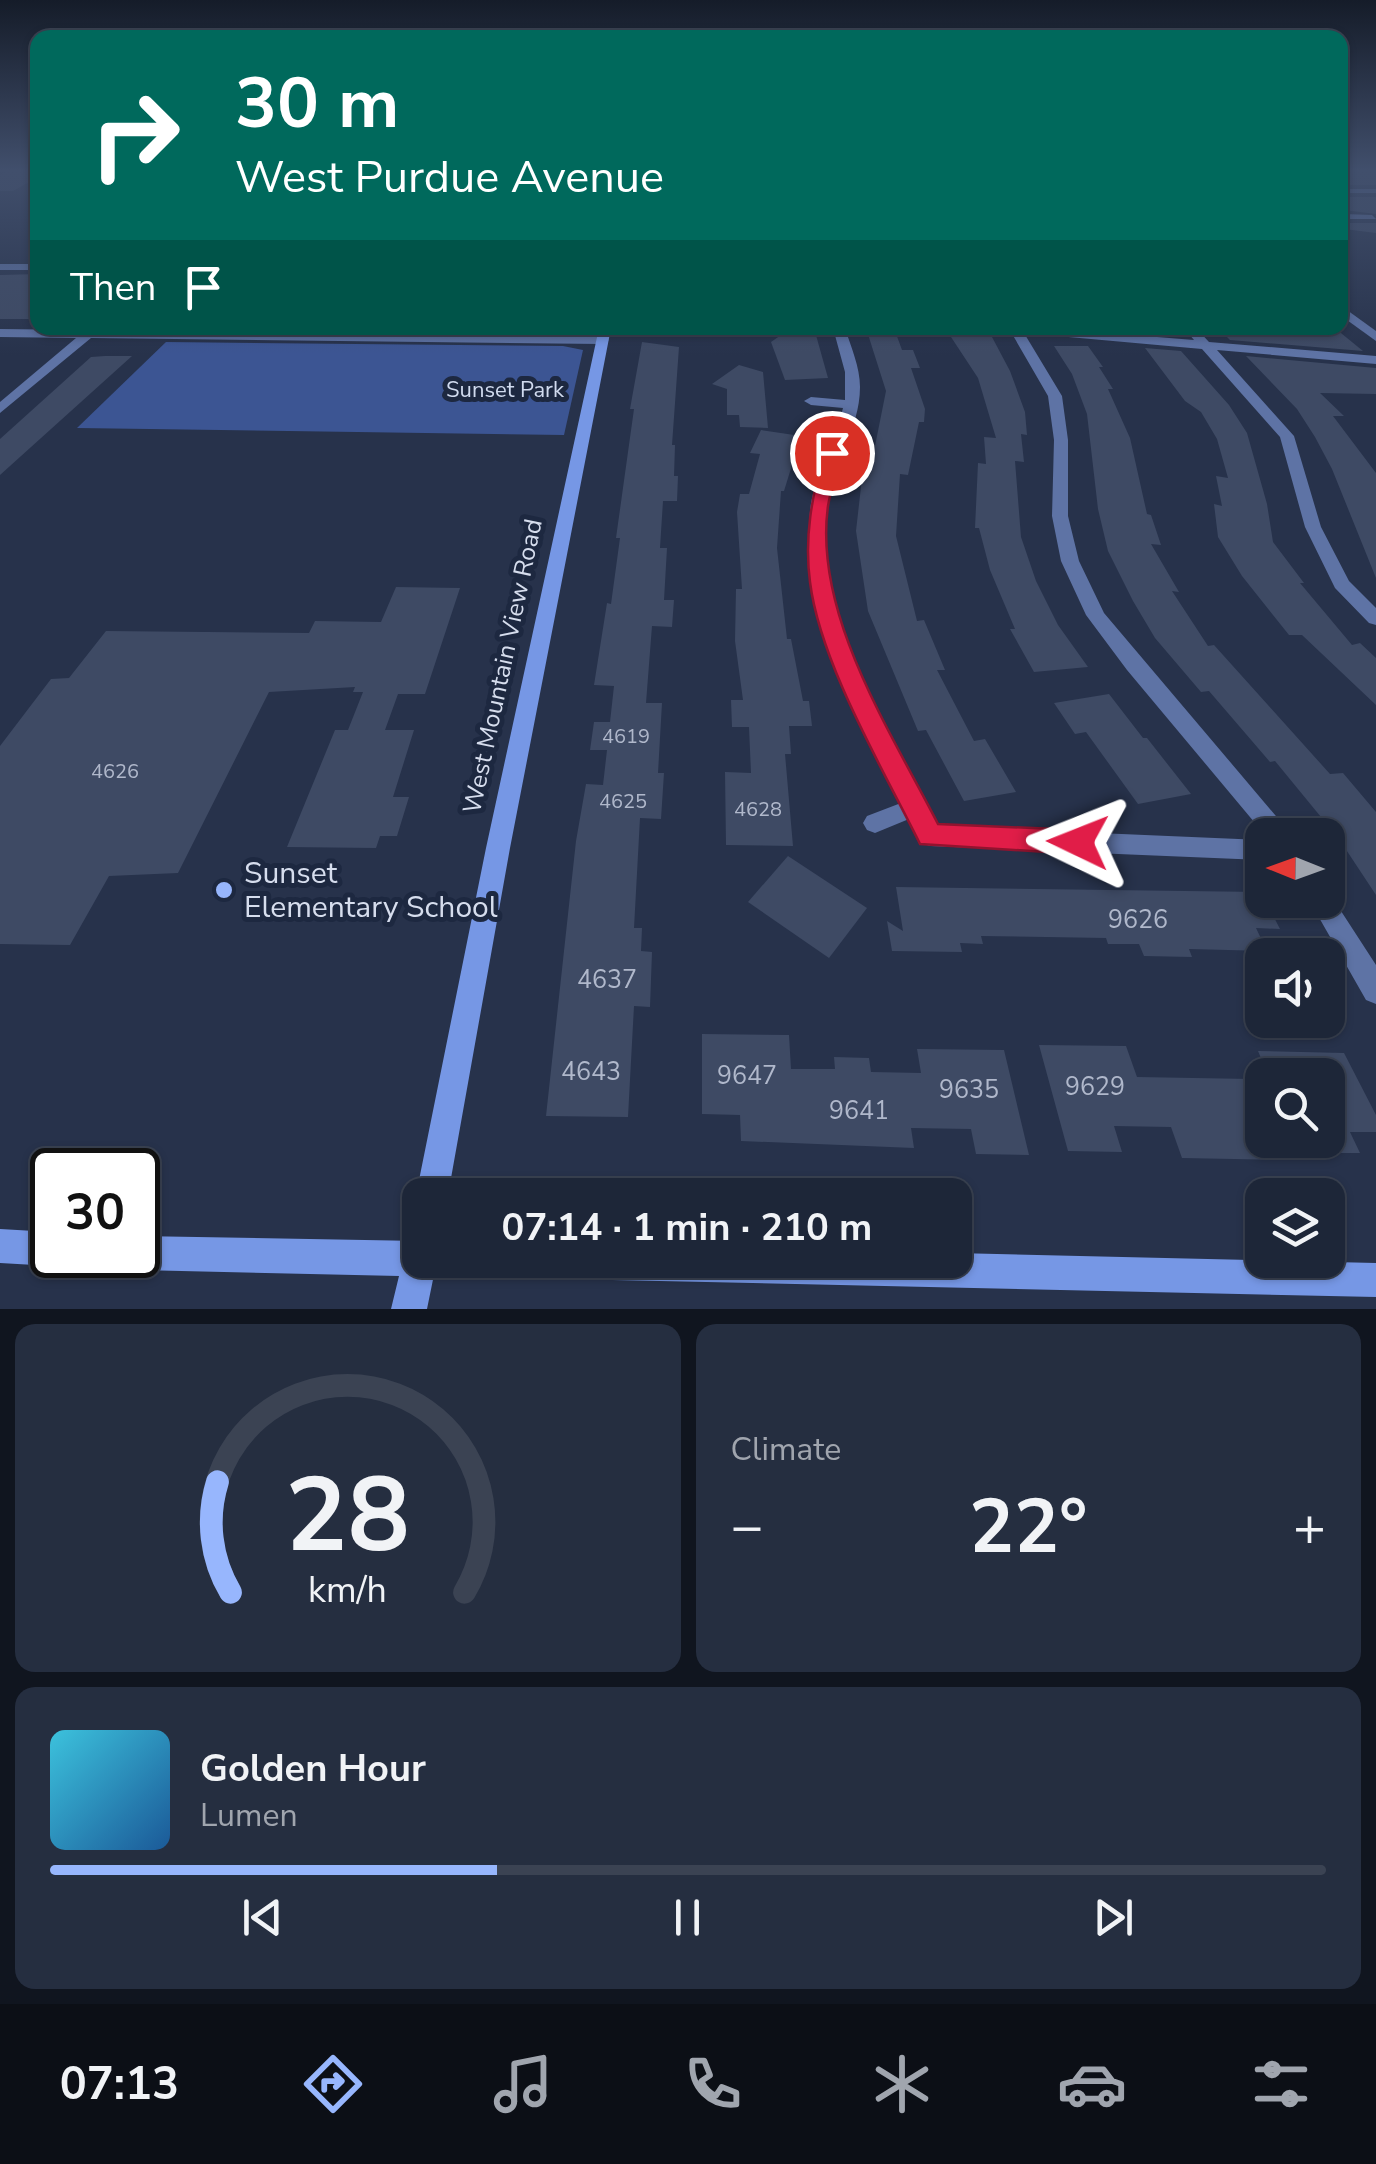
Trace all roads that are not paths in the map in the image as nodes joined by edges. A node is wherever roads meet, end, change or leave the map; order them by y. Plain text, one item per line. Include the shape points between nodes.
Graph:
1 (0, 267) edge
2 (30, 267) edge
3 (1348, 315) edge
4 (0, 333) edge
5 (30, 333) edge
6 (87, 335) edge
7 (604, 335) edge
8 (841, 335) edge
9 (1019, 335) edge
10 (1086, 335) edge
11 (1197, 335) edge
12 (1376, 337) edge
13 (1208, 347) junction
14 (1376, 360) edge
15 (811, 401) dead end
16 (851, 405) junction
17 (0, 409) edge
18 (1376, 619) edge
19 (915, 808) junction
20 (1265, 818) edge
21 (875, 823) dead end
22 (1245, 849) edge
23 (1333, 918) edge
24 (1376, 992) edge
25 (435, 1178) edge
26 (0, 1246) edge
27 (30, 1248) edge
28 (160, 1253) edge
29 (402, 1258) edge
30 (972, 1271) edge
31 (416, 1278) edge
32 (1376, 1280) edge
33 (410, 1309) edge

1 - 2 street
3 - 12 street
4 - 5 street
6 - 17 street
7 - 25 street, West Mountain View Road
8 - 16 street
9 - 20 street via 1055,396 1060,516 1070,561 1096,615
10 - 13 street
11 - 13 street
13 - 14 street
13 - 18 street via 1287,436 1312,527 1341,584
15 - 16 street
16 - 19 street via 818,508 820,583 844,664
19 - 21 street
19 - 22 street via 930,836
23 - 24 street
26 - 27 street
28 - 29 street
30 - 32 street
31 - 33 street

